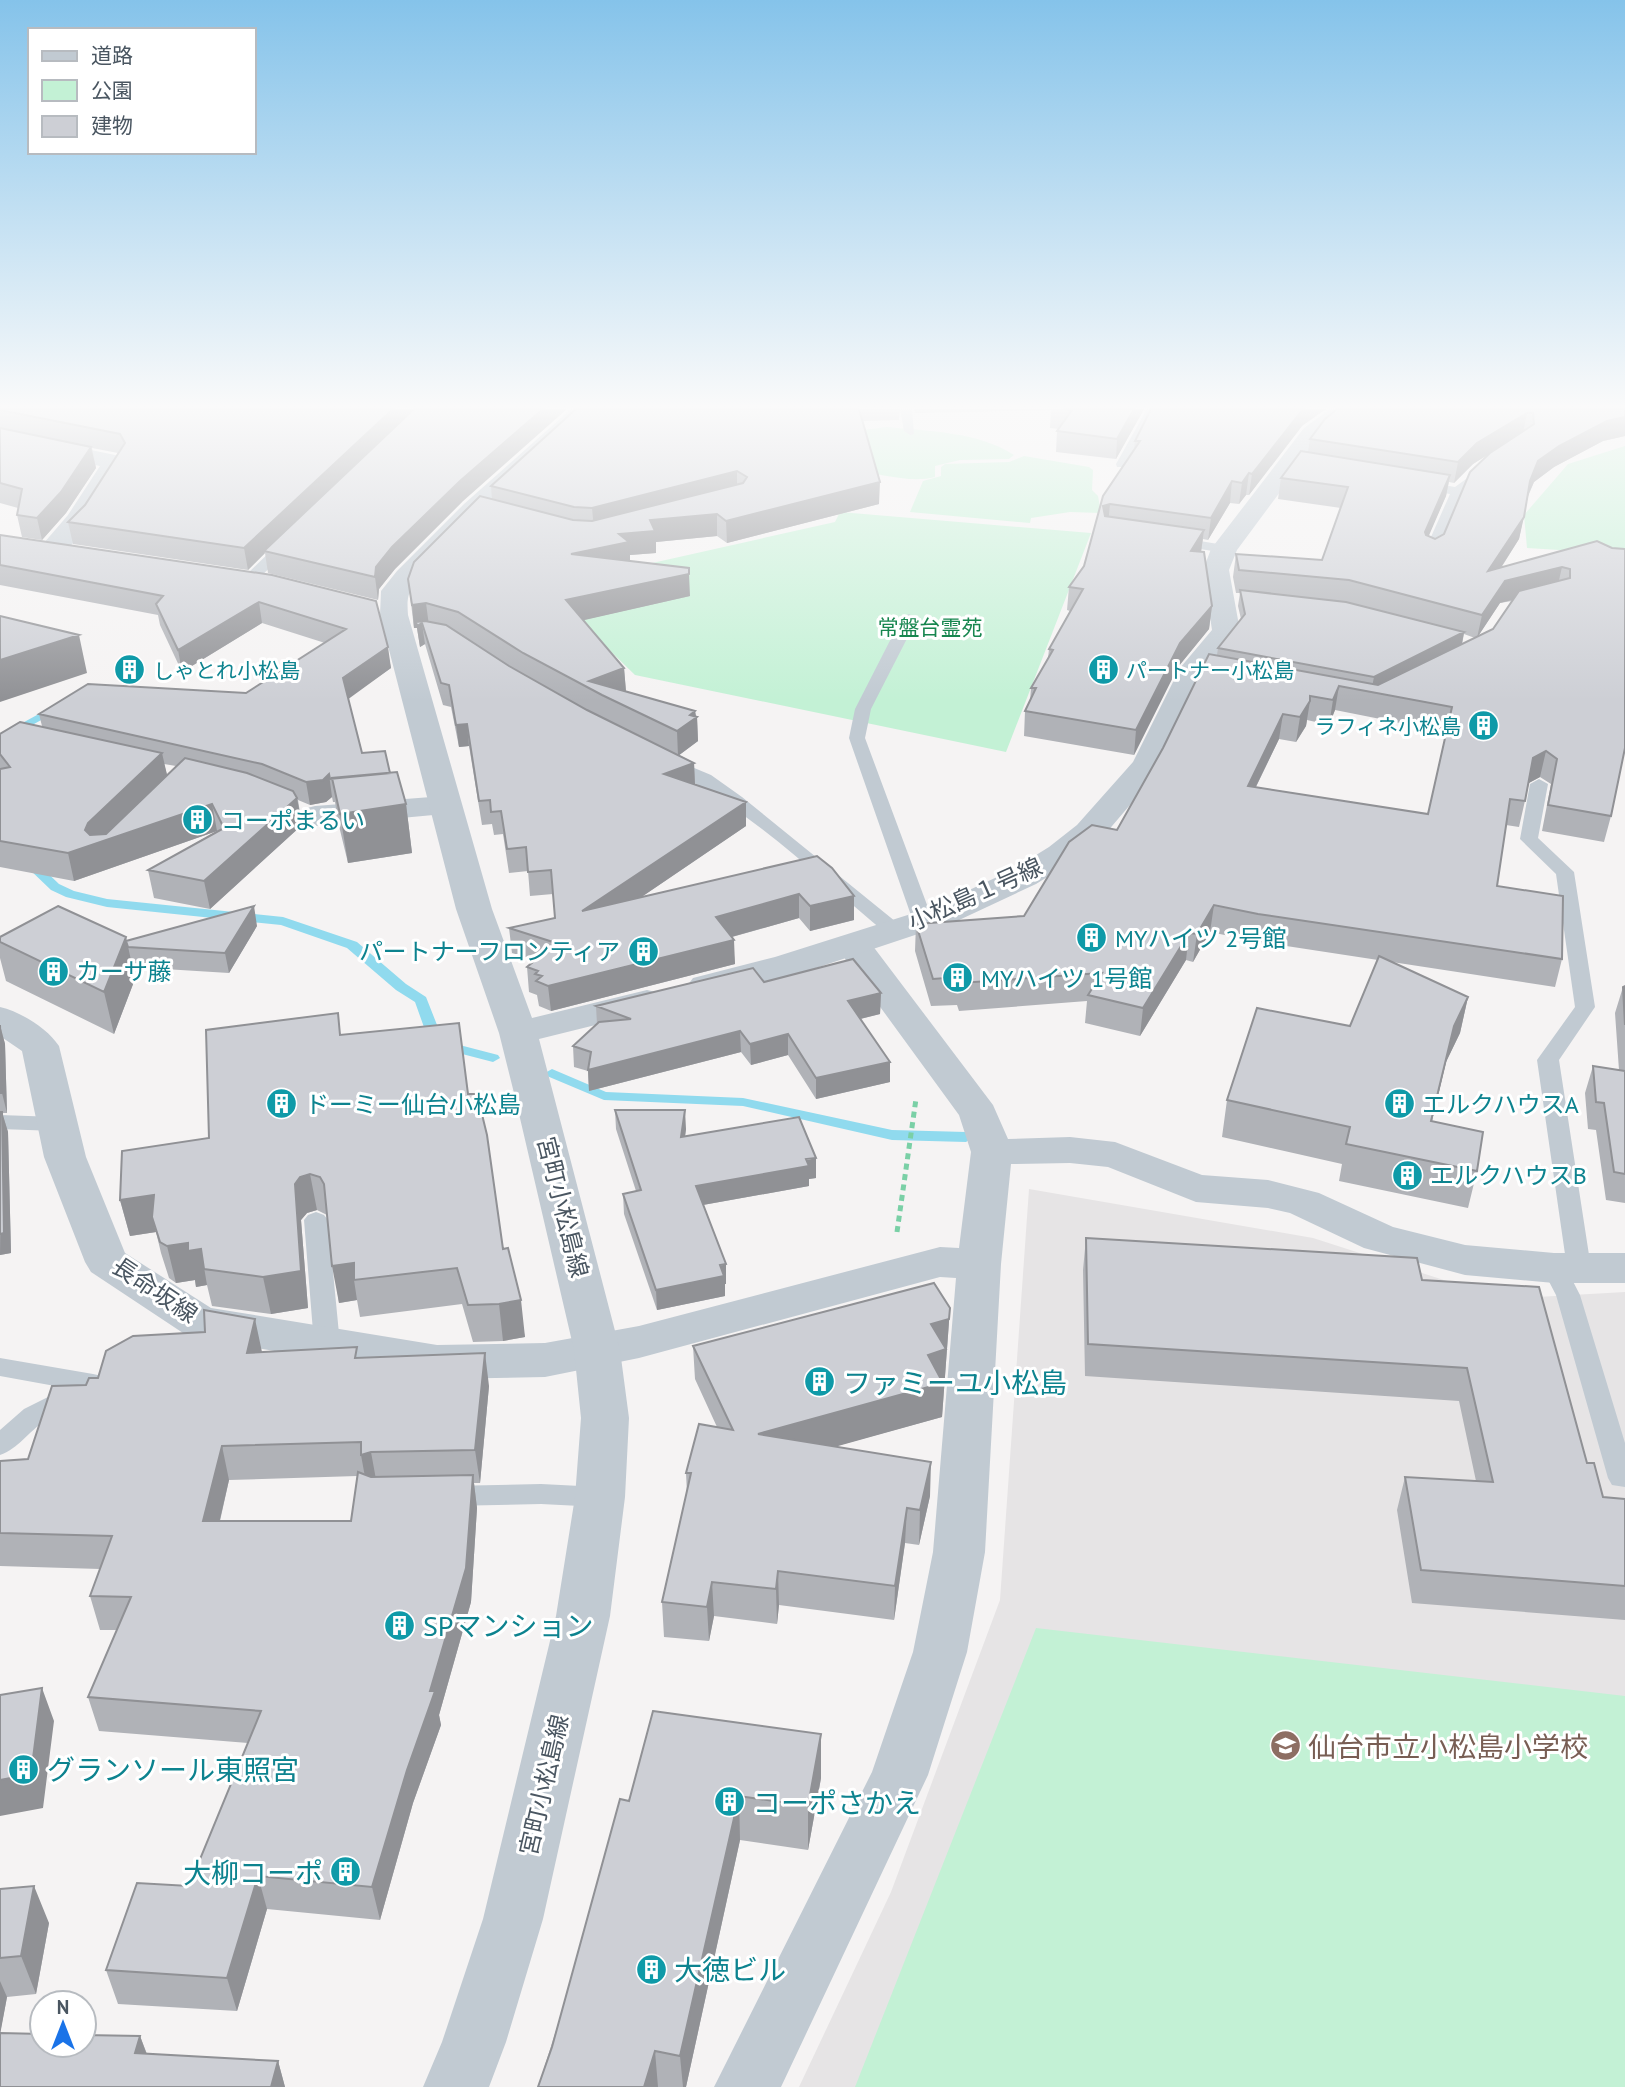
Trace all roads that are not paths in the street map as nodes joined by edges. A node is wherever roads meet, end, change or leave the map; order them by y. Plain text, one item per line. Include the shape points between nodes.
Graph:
1 (87, 506) edge
2 (485, 506) edge
3 (1259, 506) edge
4 (1451, 506) edge
5 (298, 533) edge
6 (1163, 539) edge
7 (1223, 549) junction
8 (76, 555) edge
9 (1430, 555) edge
10 (222, 576) edge
11 (248, 580) junction
12 (277, 585) edge
13 (909, 619) dead end
14 (648, 753) edge
15 (1539, 784) edge
16 (444, 806) junction
17 (310, 814) dead end
18 (909, 926) junction
19 (853, 945) junction
20 (0, 1018) edge
21 (518, 1033) junction
22 (0, 1122) edge
23 (56, 1124) junction
24 (992, 1152) junction
25 (316, 1220) dead end
26 (979, 1264) junction
27 (1567, 1268) junction
28 (1625, 1268) edge
29 (327, 1344) junction
30 (597, 1350) junction
31 (0, 1367) edge
32 (117, 1369) edge
33 (93, 1383) junction
34 (0, 1445) edge
35 (1622, 1478) dead end
36 (418, 1497) edge
37 (600, 1497) junction
38 (456, 2087) edge
39 (747, 2087) edge

1 - 8 street via 78,520 38,549
2 - 16 street, 宮町小松島線 via 421,560 395,591 395,624
3 - 7 street, 小松島１号線
4 - 9 lane
5 - 11 lane
6 - 7 lane
7 - 18 street, 小松島１号線 via 1216,570 1225,598 1226,631 1147,765 1089,832 1024,877
10 - 11 street
11 - 12 street
13 - 18 lane via 863,709 857,738
14 - 18 lane via 705,779
15 - 27 lane via 1529,839 1565,872 1585,1007 1548,1060
16 - 17 street
16 - 21 street, 宮町小松島線
18 - 19 street, 小松島１号線
19 - 21 street, 小松島１号線
19 - 24 street via 979,1114
20 - 23 street, 長命坂線 via 40,1046
21 - 30 street, 宮町小松島線
22 - 23 lane
23 - 29 street, 長命坂線 via 107,1262 187,1329
24 - 26 street
24 - 27 street via 1070,1150 1115,1155 1196,1188 1268,1194 1304,1203 1379,1238 1465,1261
25 - 29 lane
26 - 30 street, 長命坂線 via 940,1262
26 - 39 street via 959,1552 940,1652 899,1775
27 - 28 street
27 - 35 lane via 1568,1295
29 - 30 street, 長命坂線 via 437,1362 545,1360
30 - 37 street, 宮町小松島線 via 605,1418
31 - 33 lane
32 - 33 lane
33 - 34 lane via 33,1416
36 - 37 lane
37 - 38 street, 宮町小松島線 via 583,1616 513,1919

